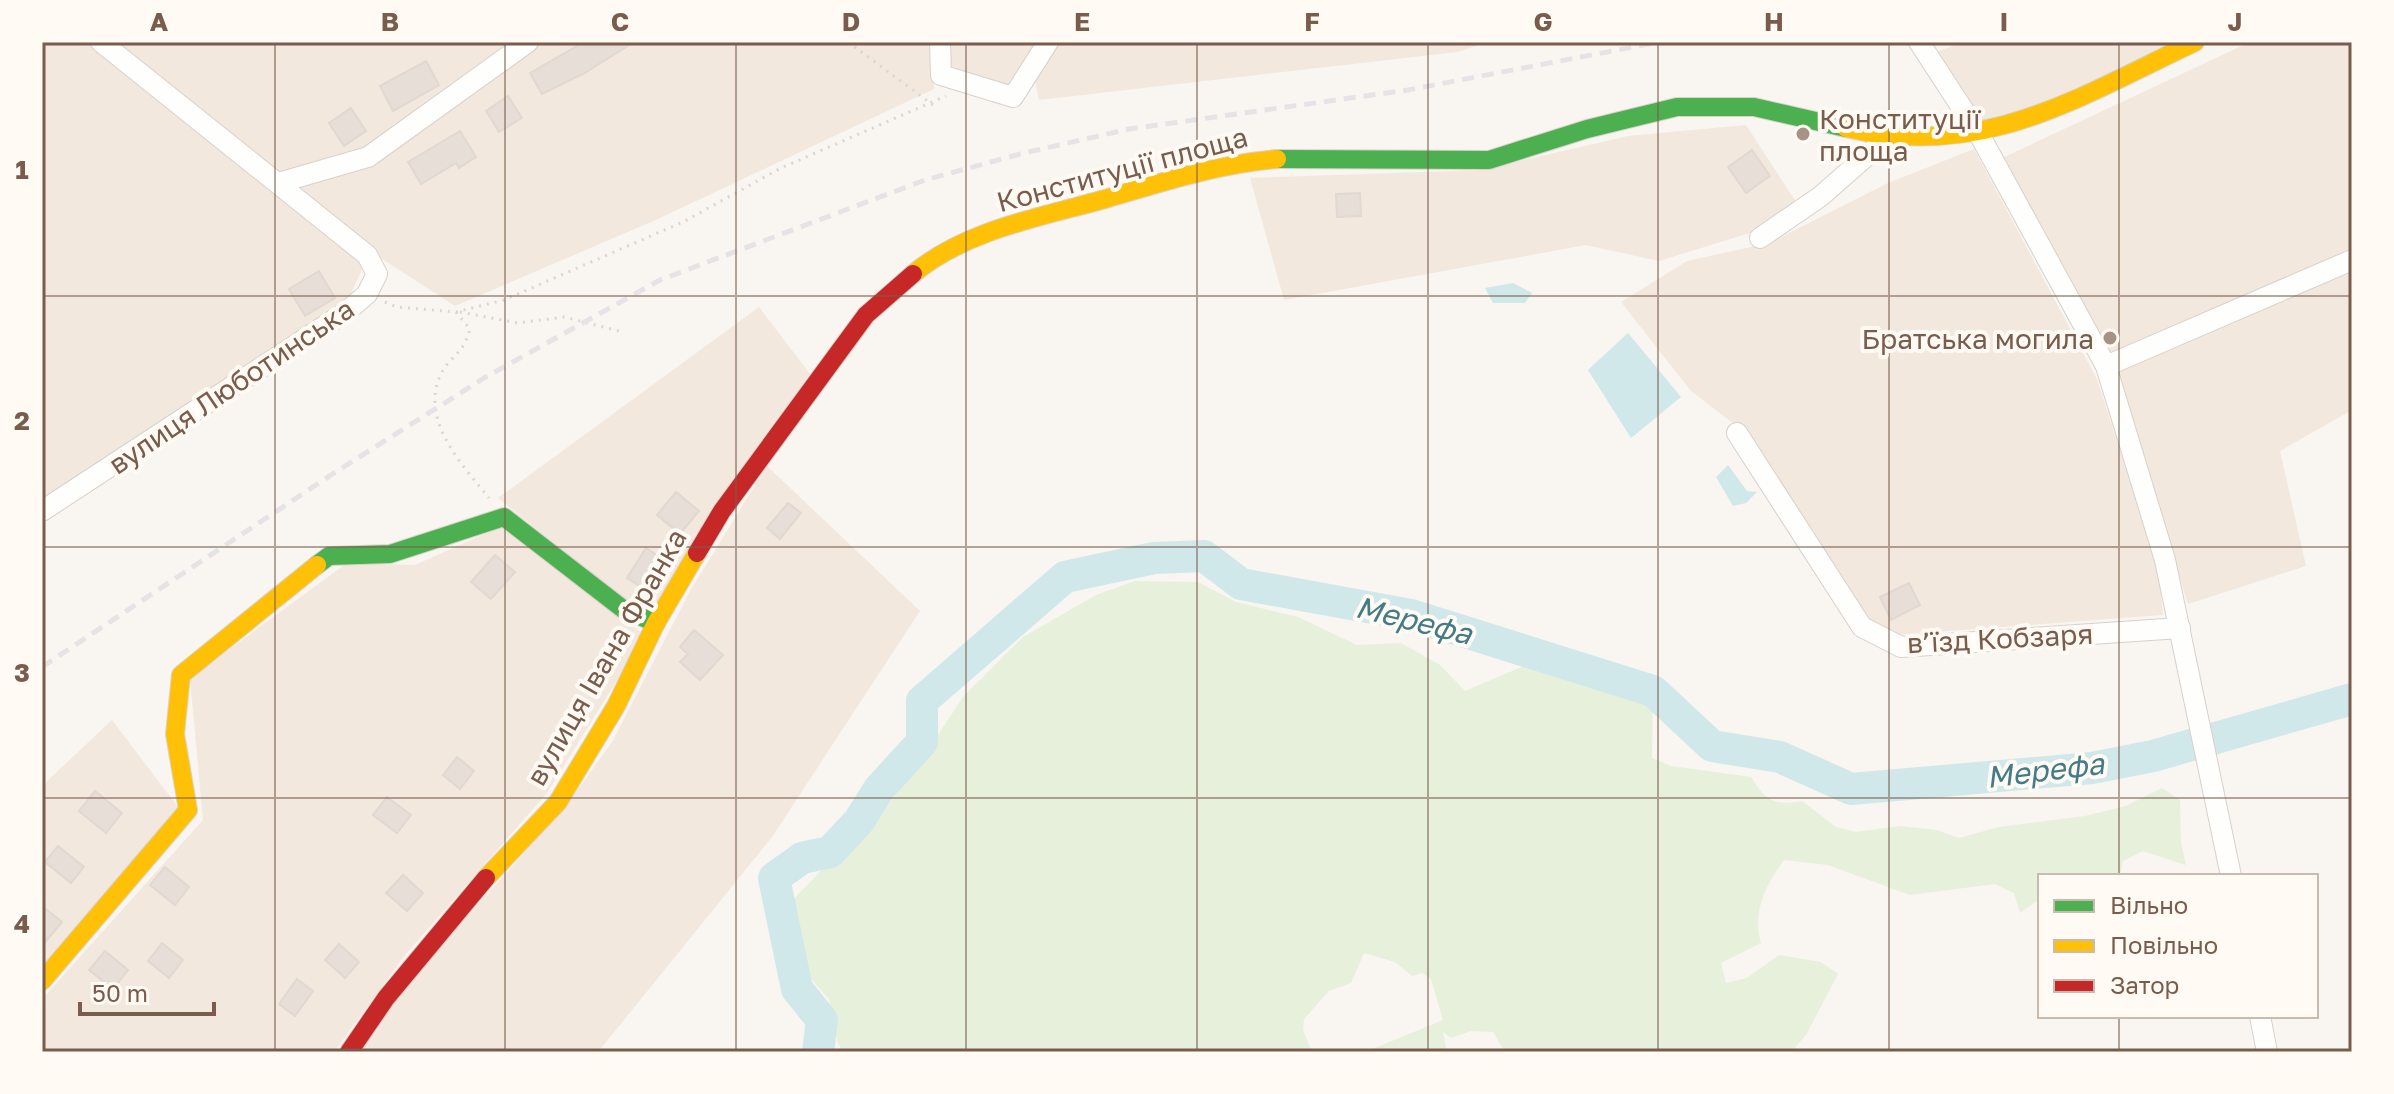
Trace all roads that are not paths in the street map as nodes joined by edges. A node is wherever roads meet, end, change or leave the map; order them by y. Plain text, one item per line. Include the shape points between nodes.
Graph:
1 (101, 42) edge
2 (528, 42) edge
3 (940, 42) edge
4 (1048, 42) edge
5 (1919, 42) edge
6 (2195, 42) edge
7 (1979, 134) junction
8 (1887, 138) junction
9 (278, 183) junction
10 (1760, 238) dead end
11 (2352, 260) edge
12 (866, 315) joint
13 (2106, 366) junction
14 (1737, 433) dead end
15 (42, 511) edge
16 (656, 623) junction
17 (2180, 628) junction
18 (2231, 874) edge
19 (42, 981) edge
20 (2260, 1018) edge
21 (349, 1052) edge
22 (2267, 1052) edge

1 - 9 street
2 - 9 street via 368,157
3 - 4 street via 941,75 1013,97
5 - 7 street
6 - 7 street, Конституції площа via 2038,117
7 - 8 street, Конституції площа
7 - 13 street
8 - 10 street via 1821,196
8 - 12 street, Конституції площа via 1754,107 1677,107 1489,160 1298,157 1231,163 995,230 929,261
9 - 15 street, вулиця Люботинська via 367,255 377,274 367,294
11 - 13 street
12 - 16 street, вулиця Івана Франка via 722,511
13 - 17 street via 2165,560
14 - 17 street, в’їзд Кобзаря via 1862,627 1901,647
16 - 19 street via 623,609 504,517 390,554 329,556 181,675 175,734 188,810
16 - 21 street, вулиця Івана Франка via 616,706 558,802 488,875 386,998
17 - 18 street
20 - 22 street

